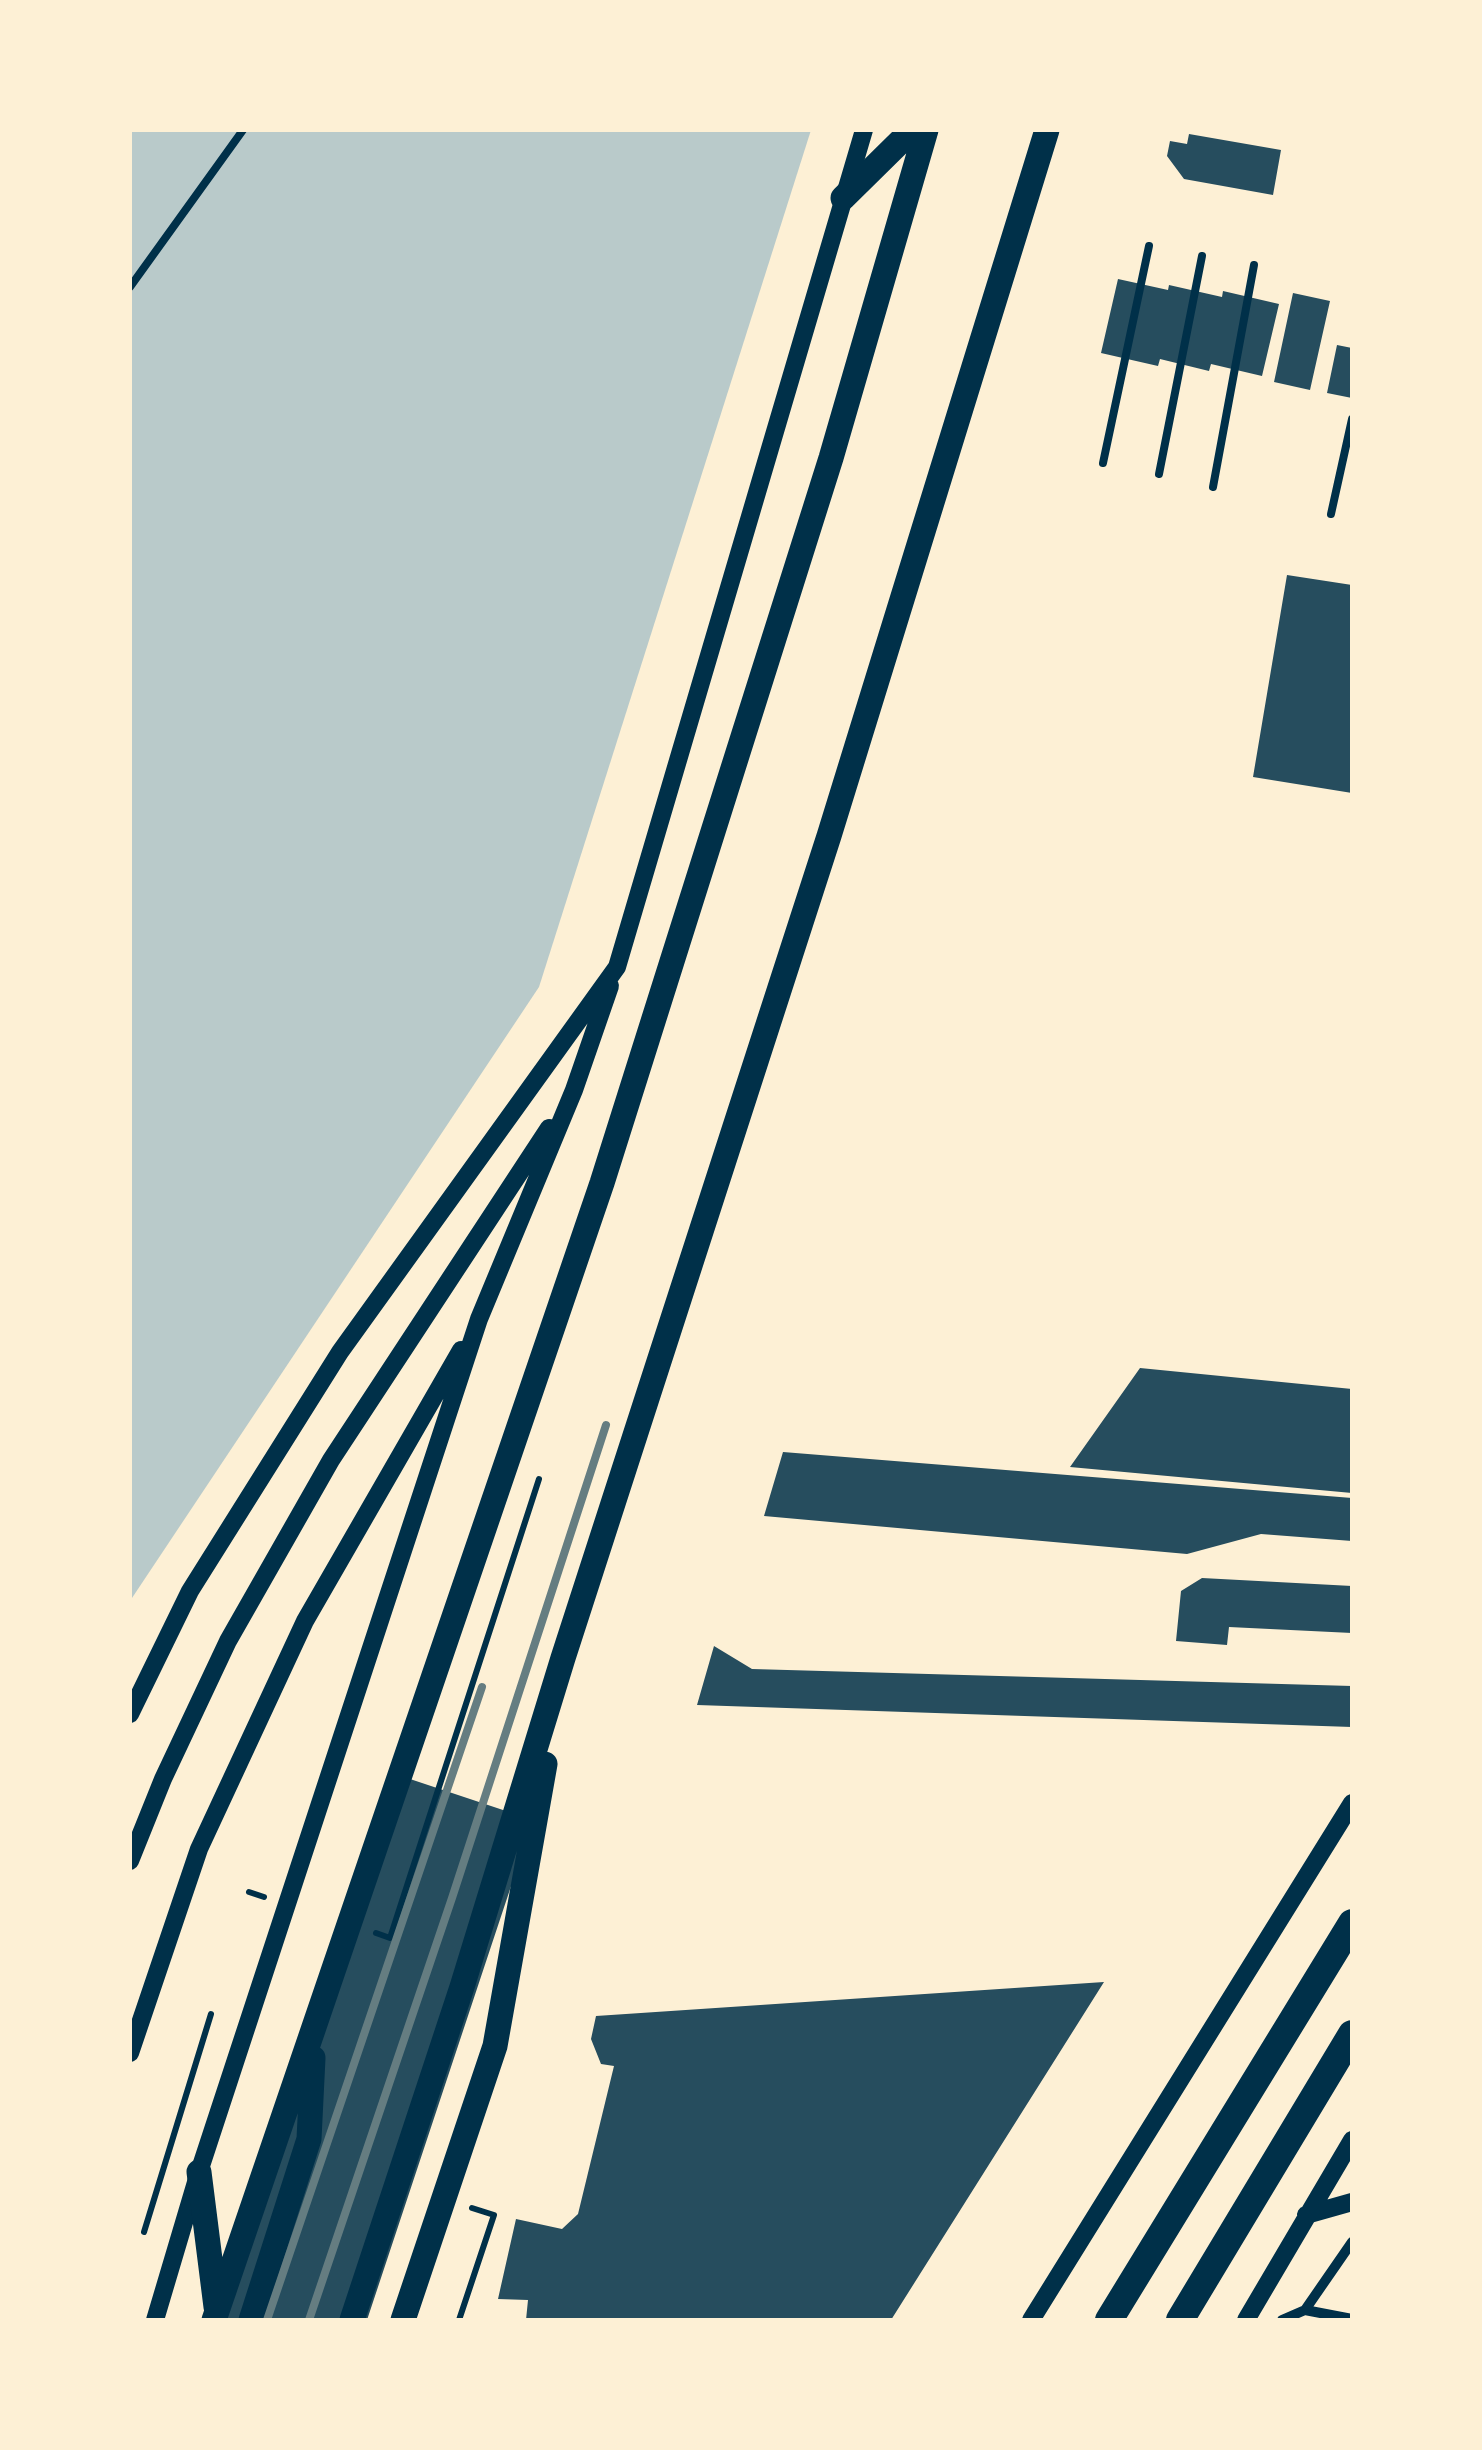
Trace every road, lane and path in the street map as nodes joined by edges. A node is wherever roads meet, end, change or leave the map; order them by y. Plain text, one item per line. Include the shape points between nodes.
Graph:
1 (243, 130) edge
2 (864, 130) edge
3 (912, 130) edge
4 (926, 130) edge
5 (1047, 130) edge
6 (843, 198) junction
7 (1149, 246) dead end
8 (1202, 256) dead end
9 (1254, 264) dead end
10 (130, 287) edge
11 (1352, 419) edge
12 (1103, 462) dead end
13 (1159, 474) dead end
14 (1213, 487) dead end
15 (1331, 514) dead end
16 (617, 966) junction
17 (574, 1090) junction
18 (479, 1320) junction
19 (564, 1658) junction
20 (130, 1714) edge
21 (1352, 1803) edge
22 (130, 1861) edge
23 (1352, 1923) edge
24 (211, 2014) dead end
25 (314, 2028) junction
26 (1352, 2034) edge
27 (130, 2053) edge
28 (1352, 2140) edge
29 (199, 2172) junction
30 (1352, 2202) edge
31 (494, 2215) dead end
32 (1306, 2215) junction
33 (144, 2232) dead end
34 (1352, 2242) edge
35 (1305, 2310) junction
36 (214, 2318) edge
37 (1352, 2319) edge
38 (155, 2320) edge
39 (251, 2320) edge
40 (352, 2320) edge
41 (403, 2320) edge
42 (459, 2320) edge
43 (1031, 2320) edge
44 (1108, 2320) edge
45 (1180, 2320) edge
46 (1246, 2320) edge
47 (1282, 2320) edge

1 - 10 lane
2 - 6 street
3 - 6 main road
4 - 25 main road via 602,1183
5 - 19 main road
6 - 16 street
7 - 12 lane
8 - 13 lane
9 - 14 lane
11 - 15 lane
16 - 17 street
16 - 20 street via 330,1368 190,1591
17 - 18 street
17 - 22 street via 331,1460 228,1640
18 - 27 street via 305,1621 199,1849
18 - 29 street
19 - 40 main road
19 - 41 main road via 495,2046
21 - 43 street
23 - 44 highway
24 - 33 path
25 - 36 main road
25 - 39 main road via 309,2139
26 - 45 highway
28 - 32 street
29 - 36 main road
29 - 38 street
30 - 32 street
31 - 42 path
32 - 46 street
34 - 35 street
35 - 37 street
35 - 47 street

